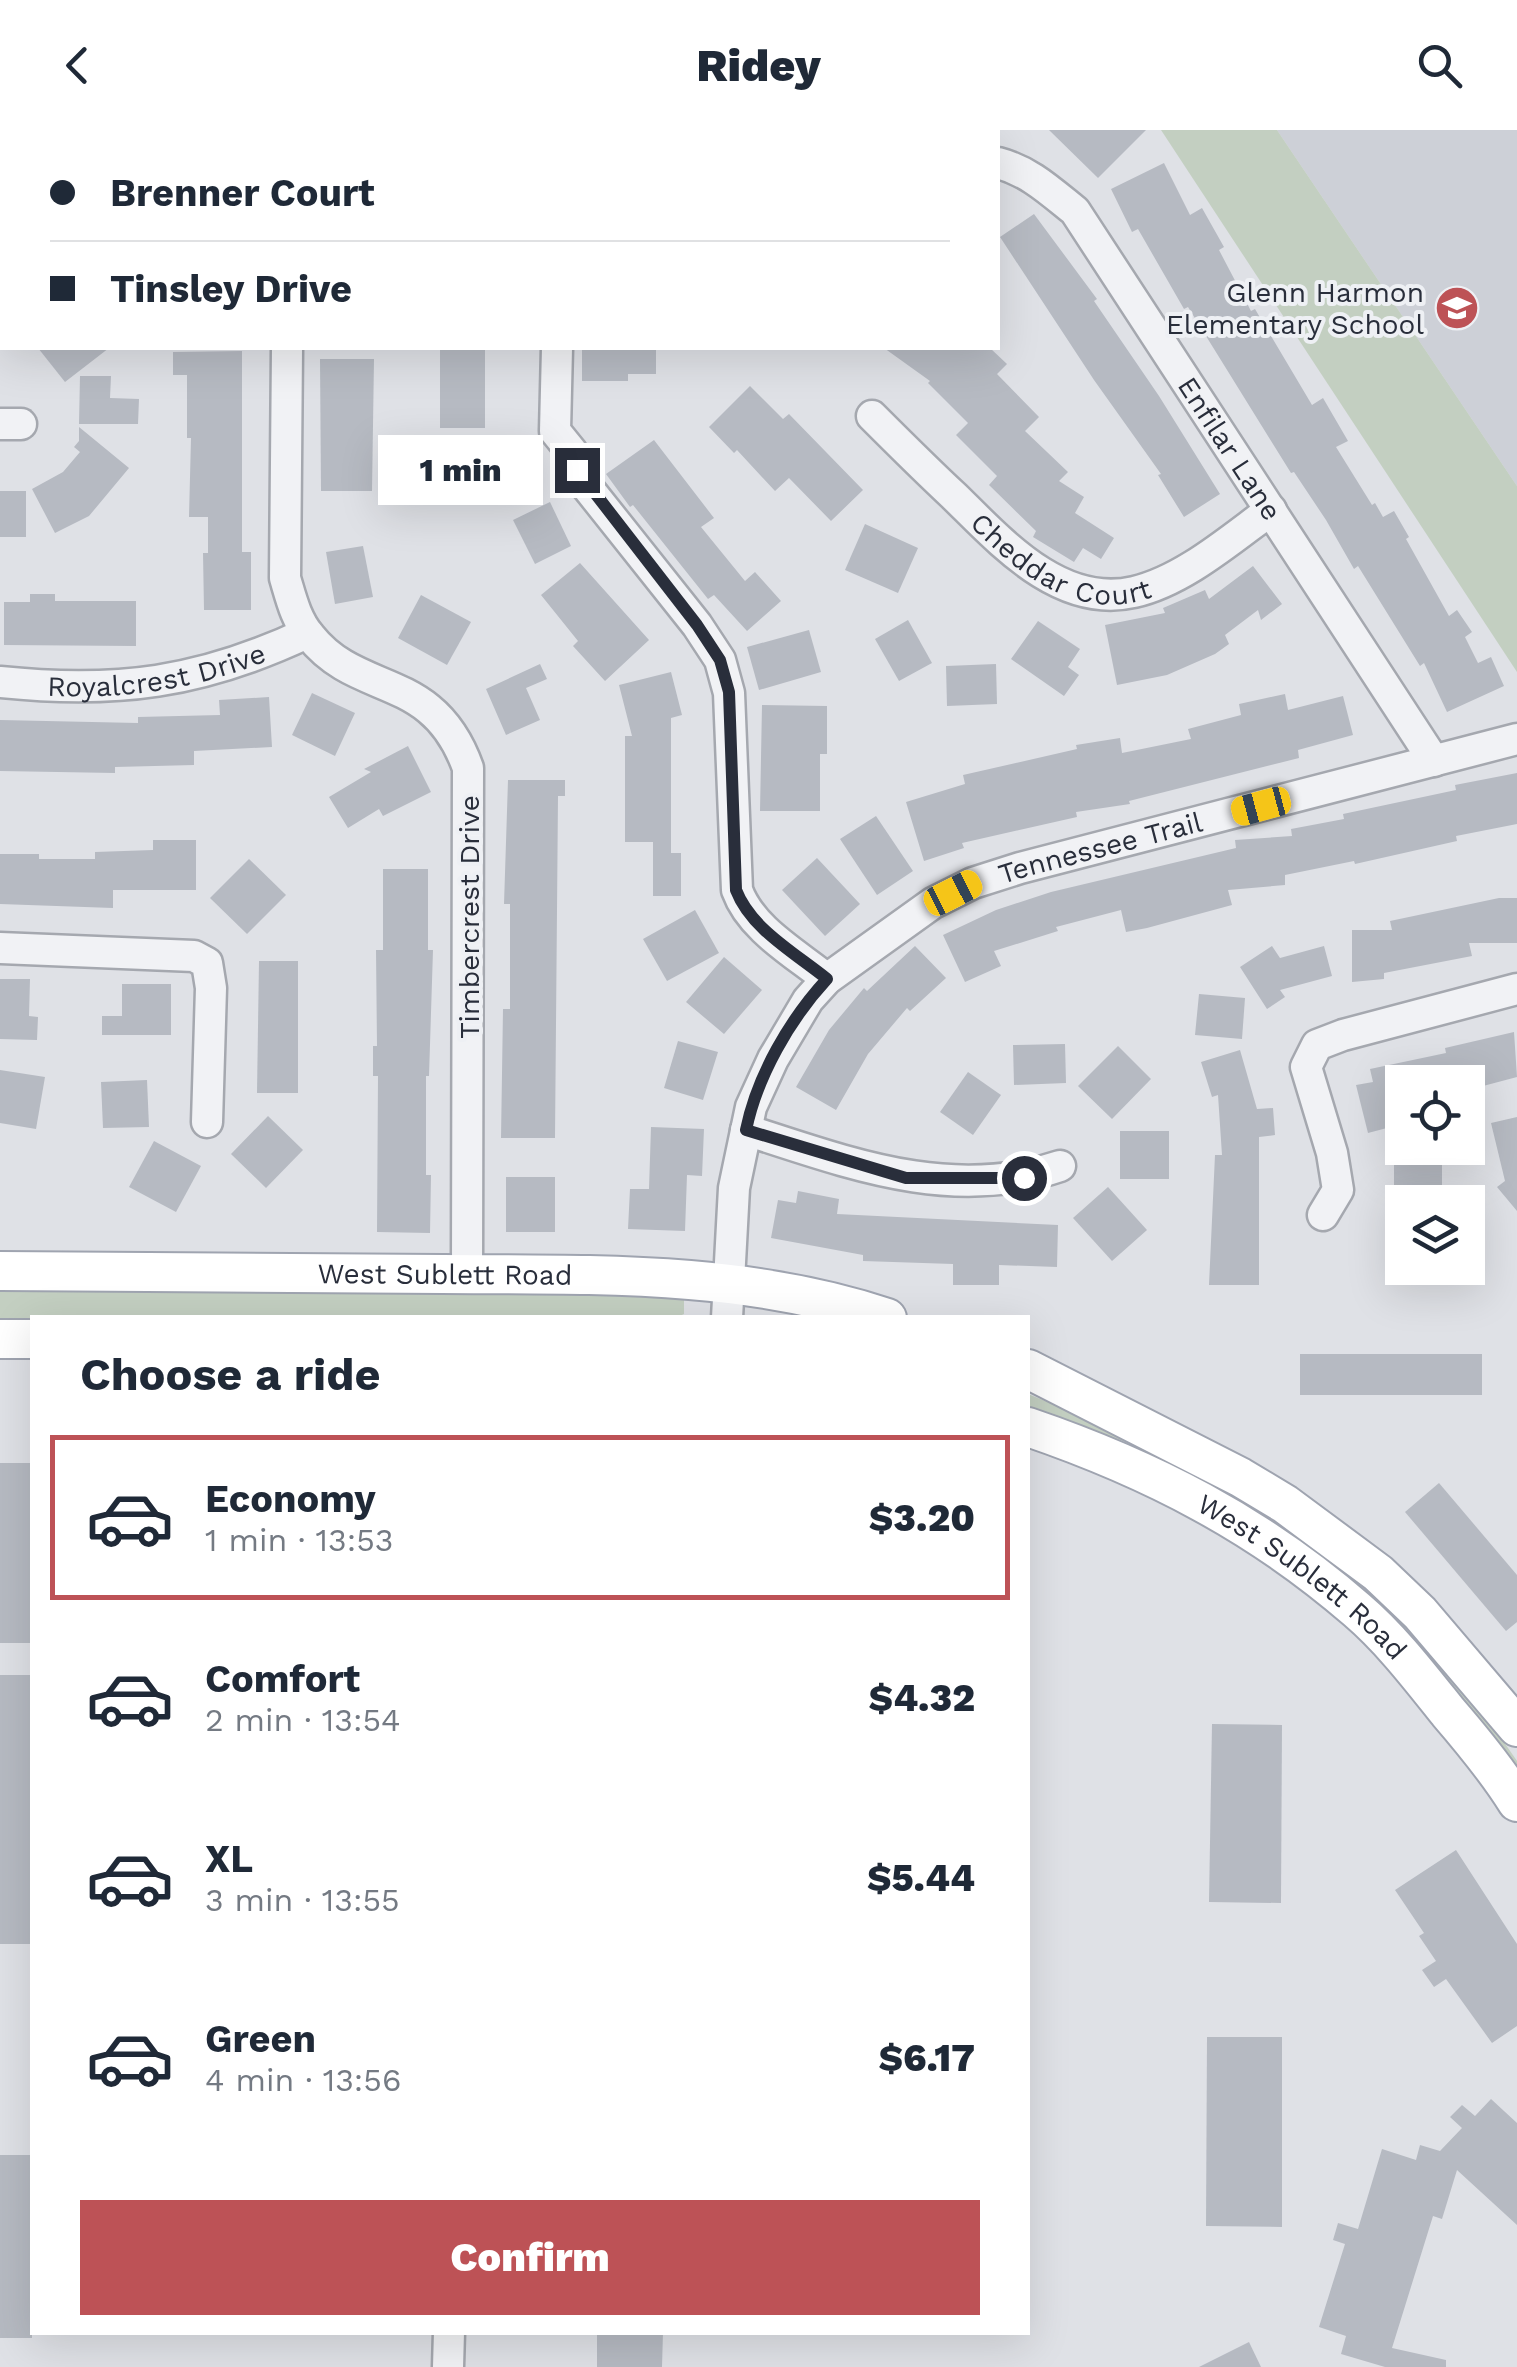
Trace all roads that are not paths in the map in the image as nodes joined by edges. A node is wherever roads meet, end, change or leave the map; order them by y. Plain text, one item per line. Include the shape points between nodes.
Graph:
1 (1000, 164) edge
2 (287, 350) edge
3 (557, 350) edge
4 (872, 416) dead end
5 (1271, 510) junction
6 (307, 633) junction
7 (0, 682) edge
8 (1517, 738) edge
9 (1434, 761) junction
10 (0, 948) edge
11 (827, 979) junction
12 (1517, 989) edge
13 (207, 1122) dead end
14 (746, 1130) junction
15 (1060, 1166) dead end
16 (1323, 1215) dead end
17 (0, 1271) edge
18 (467, 1274) junction
19 (728, 1300) edge
20 (878, 1315) edge
21 (0, 1339) edge
22 (30, 1340) edge
23 (1030, 1371) edge
24 (1030, 1428) edge
25 (1284, 1504) junction
26 (1261, 1536) junction
27 (1517, 1727) edge
28 (1517, 1802) edge
29 (449, 2335) edge
30 (448, 2367) edge

1 - 5 street, Enfilar Lane via 1037,180 1075,211
2 - 6 street, Timbercrest Drive via 285,578
3 - 11 street via 556,432 588,488 720,660 729,692 736,890 743,907
4 - 5 street, Cheddar Court via 1015,556 1079,590 1135,592 1191,568
5 - 9 street, Enfilar Lane
6 - 7 street, Royalcrest Drive via 258,656 159,683 98,689
6 - 18 street, Timbercrest Drive via 345,666 428,707 458,742 468,768
8 - 9 street, Tennessee Trail
9 - 11 street, Tennessee Trail via 973,883 933,903
10 - 13 street via 194,956 206,963
11 - 14 street, Tennessee Trail via 773,1059
12 - 16 street via 1317,1045 1306,1067 1338,1190
14 - 15 street via 906,1178 1024,1178
14 - 19 street, Tennessee Trail via 734,1188
17 - 18 main road, West Sublett Road
18 - 19 main road, West Sublett Road via 620,1275
19 - 20 main road, West Sublett Road via 846,1304
21 - 22 main road
23 - 25 main road, West Sublett Road
24 - 26 main road, West Sublett Road via 1176,1486
25 - 26 main road
25 - 27 main road, West Sublett Road via 1420,1613
26 - 28 main road, West Sublett Road via 1359,1612 1438,1699
29 - 30 street

